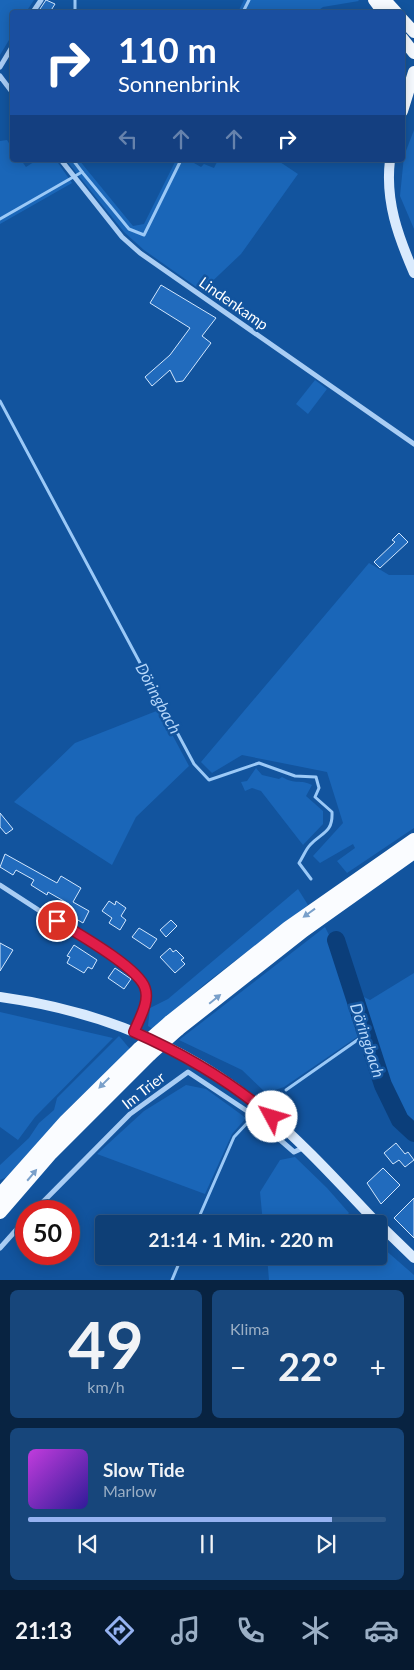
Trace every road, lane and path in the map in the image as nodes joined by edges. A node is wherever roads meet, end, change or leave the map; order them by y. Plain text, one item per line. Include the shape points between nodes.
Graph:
1 (385, 0) edge
2 (394, 10) edge
3 (405, 22) edge
4 (414, 32) edge
5 (405, 42) edge
6 (10, 50) edge
7 (414, 53) edge
8 (0, 67) edge
9 (414, 72) edge
10 (0, 76) edge
11 (10, 89) edge
12 (414, 96) edge
13 (405, 102) edge
14 (405, 108) edge
15 (63, 162) edge
16 (390, 162) edge
17 (414, 273) edge
18 (414, 444) edge
19 (414, 840) edge
20 (414, 852) edge
21 (0, 885) edge
22 (0, 997) edge
23 (174, 1025) junction
24 (134, 1032) junction
25 (144, 1051) junction
26 (305, 1148) junction
27 (0, 1195) edge
28 (45, 1200) edge
29 (0, 1212) edge
30 (369, 1215) edge
31 (15, 1231) edge
32 (387, 1232) edge
33 (0, 1248) edge
34 (414, 1258) edge

1 - 2 main road
3 - 4 main road
5 - 7 main road
6 - 8 street
9 - 13 main road
10 - 11 street
12 - 14 main road
15 - 18 street, Lindenkamp via 122,237 140,253
16 - 17 main road via 388,191 391,210
19 -> 23 highway via 296,923
23 -> 20 highway
21 - 24 street via 137,974 146,988 146,1000
22 - 24 main road via 75,1011
23 - 25 highway, bridge
24 - 26 main road via 169,1047 230,1084
25 -> 27 highway via 66,1121
29 -> 25 highway
26 - 28 street, Im Trier via 294,1152 247,1112 188,1072 130,1114
26 - 30 main road
31 - 33 street
32 - 34 main road

